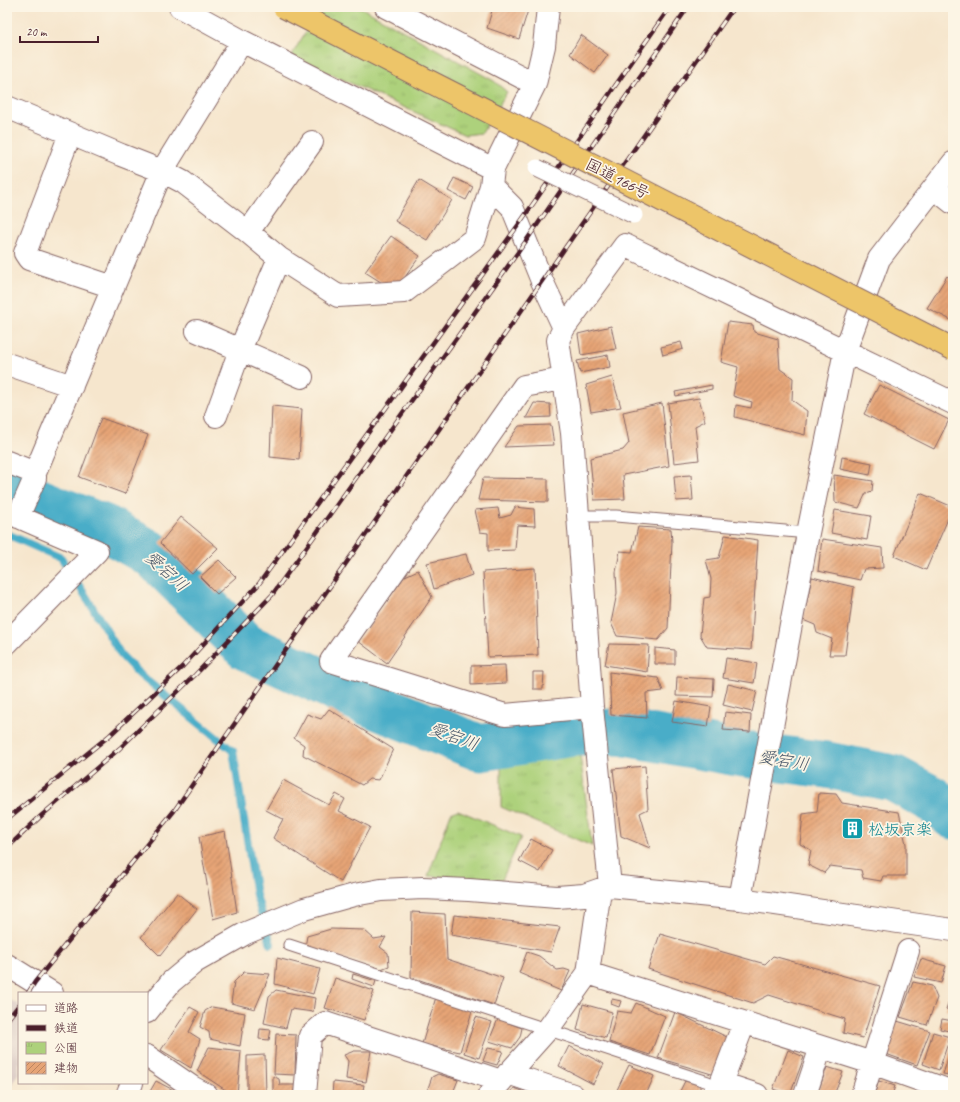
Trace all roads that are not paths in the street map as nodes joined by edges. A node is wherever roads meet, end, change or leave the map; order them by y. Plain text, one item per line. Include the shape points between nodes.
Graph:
1 (180, 7) edge
2 (284, 7) edge
3 (386, 7) edge
4 (548, 7) edge
5 (242, 41) junction
6 (535, 84) junction
7 (7, 107) edge
8 (70, 134) junction
9 (312, 142) dead end
10 (953, 163) edge
11 (537, 168) dead end
12 (162, 171) junction
13 (492, 177) junction
14 (934, 188) junction
15 (953, 203) edge
16 (634, 215) dead end
17 (248, 232) junction
18 (279, 258) junction
19 (113, 287) junction
20 (564, 328) junction
21 (197, 330) dead end
22 (953, 349) edge
23 (240, 350) junction
24 (845, 351) junction
25 (7, 364) edge
26 (302, 377) dead end
27 (563, 379) junction
28 (72, 386) junction
29 (953, 403) edge
30 (216, 416) dead end
31 (7, 462) edge
32 (35, 475) junction
33 (15, 515) edge
34 (577, 516) junction
35 (808, 533) junction
36 (7, 643) edge
37 (593, 713) junction
38 (605, 888) junction
39 (740, 898) junction
40 (953, 930) edge
41 (289, 946) dead end
42 (908, 951) dead end
43 (7, 965) edge
44 (588, 973) junction
45 (50, 992) edge
46 (148, 1011) edge
47 (744, 1023) junction
48 (548, 1029) junction
49 (821, 1047) junction
50 (148, 1057) edge
51 (872, 1064) junction
52 (499, 1083) edge
53 (132, 1084) edge
54 (714, 1086) edge
55 (953, 1092) edge
56 (127, 1095) edge
57 (207, 1095) edge
58 (305, 1095) edge
59 (573, 1095) edge
60 (757, 1095) edge
61 (805, 1095) edge
62 (862, 1095) edge

1 - 5 street
2 - 22 highway, 国道166号, bridge
3 - 6 street
4 - 6 street via 544,46
5 - 12 street
5 - 13 street
6 - 13 street
7 - 8 street
8 - 12 street
8 - 19 street via 25,253 29,259
9 - 17 street
10 - 14 street
11 - 16 street, bridge
12 - 17 street via 183,182
12 - 19 street
13 - 18 street via 475,238 404,292 338,296
13 - 20 street via 512,207
14 - 15 street
14 - 24 street via 879,260
17 - 18 street
18 - 23 street
19 - 28 street
20 - 24 street via 625,245
20 - 27 street via 558,340
21 - 23 street
23 - 26 street
23 - 30 street
24 - 29 street
24 - 35 street
25 - 28 street
27 - 34 street via 572,433
27 - 37 street via 524,386 331,661 505,714
28 - 32 street
31 - 32 street
32 - 33 street
33 - 36 street via 97,551
34 - 35 lane via 616,516
34 - 37 street
35 - 39 street
37 - 38 street
38 - 39 street
38 - 44 street
38 - 46 street via 584,895 557,897 423,888 381,890 354,895 304,909 246,933 195,962 171,982
39 - 40 street
41 - 48 lane
42 - 51 street
43 - 45 street
44 - 47 street
44 - 48 street
47 - 49 street
47 - 54 street
48 - 52 street
48 - 54 lane
49 - 51 street
49 - 61 street
50 - 57 street
51 - 55 street
51 - 62 street
52 - 58 street via 325,1023 310,1036
52 - 59 street
53 - 56 street
54 - 60 street

